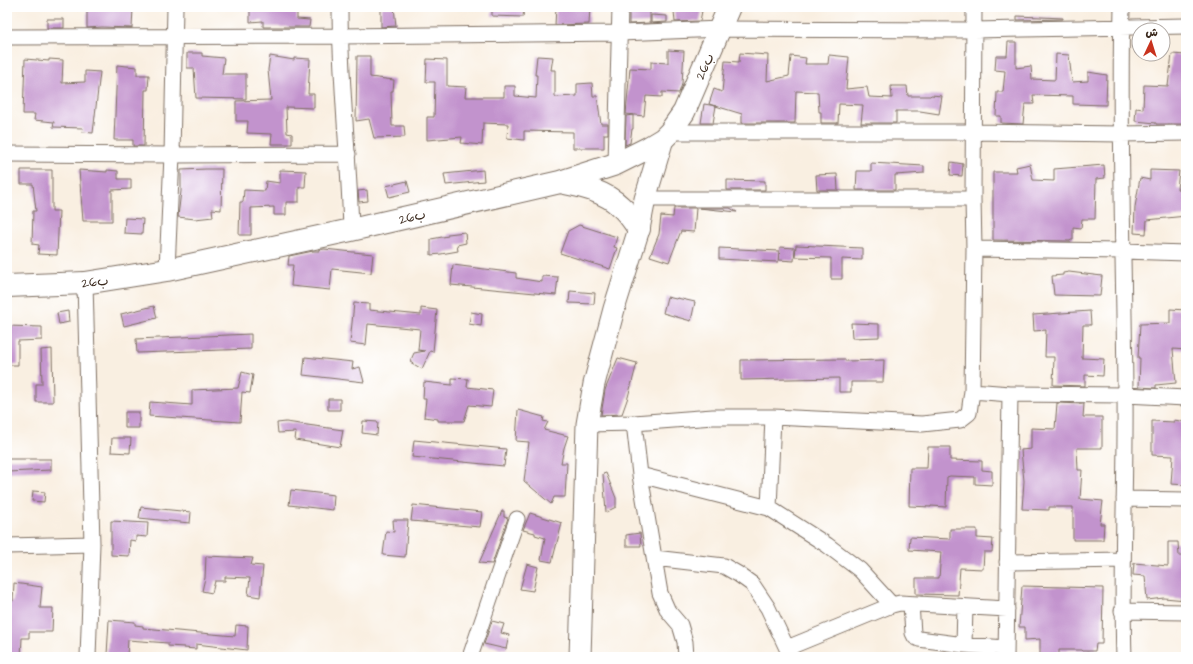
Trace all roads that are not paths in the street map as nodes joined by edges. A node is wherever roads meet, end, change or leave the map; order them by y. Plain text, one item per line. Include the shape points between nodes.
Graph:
1 (175, 7) edge
2 (340, 7) edge
3 (620, 7) edge
4 (730, 7) edge
5 (974, 7) edge
6 (1122, 7) edge
7 (1186, 26) edge
8 (1122, 28) junction
9 (721, 29) junction
10 (974, 30) junction
11 (620, 32) junction
12 (7, 36) edge
13 (340, 36) junction
14 (174, 37) junction
15 (974, 132) junction
16 (1186, 133) edge
17 (1121, 134) junction
18 (666, 135) junction
19 (7, 154) edge
20 (348, 154) junction
21 (172, 155) junction
22 (616, 164) junction
23 (560, 182) junction
24 (645, 199) junction
25 (973, 199) junction
26 (638, 229) junction
27 (351, 230) junction
28 (974, 249) junction
29 (1123, 250) junction
30 (1186, 253) edge
31 (167, 270) junction
32 (85, 282) junction
33 (7, 286) edge
34 (972, 391) junction
35 (1010, 394) junction
36 (1125, 395) junction
37 (1186, 398) edge
38 (773, 417) junction
39 (634, 423) junction
40 (587, 424) junction
41 (640, 475) junction
42 (1124, 499) junction
43 (1186, 500) edge
44 (769, 508) junction
45 (517, 519) dead end
46 (92, 544) junction
47 (7, 546) edge
48 (654, 558) junction
49 (1123, 560) junction
50 (1007, 562) junction
51 (911, 604) junction
52 (892, 605) junction
53 (965, 607) junction
54 (1007, 609) junction
55 (1122, 611) junction
56 (1186, 612) edge
57 (964, 645) junction
58 (789, 653) edge
59 (1006, 653) edge
60 (88, 657) edge
61 (470, 657) edge
62 (580, 657) edge
63 (686, 657) edge
64 (1124, 657) edge

1 - 14 street
2 - 13 street
3 - 11 street
4 - 9 highway, 26ب
5 - 10 street
6 - 8 street
7 - 8 street
8 - 10 street
8 - 17 street
9 - 10 street
9 - 11 street
9 - 18 highway, 26ب via 684,112
10 - 15 street
11 - 13 street
11 - 22 street
12 - 14 street
13 - 14 street
13 - 20 street
14 - 21 street
15 - 17 street
15 - 18 street
15 - 25 street
16 - 17 street
17 - 29 street
18 - 22 highway, 26ب via 648,148
18 - 24 street
19 - 21 street
20 - 21 street
20 - 27 street
21 - 31 street
22 - 23 highway, 26ب
23 - 26 highway via 592,190 610,199 620,206
23 - 27 highway, 26ب
24 - 25 street
24 - 26 street
25 - 28 street
26 - 40 street via 594,384
27 - 31 highway, 26ب
28 - 29 street
28 - 34 street
29 - 30 street
29 - 36 street
31 - 32 highway, 26ب
32 - 33 highway, 26ب
32 - 46 street
34 - 35 street
34 - 38 street via 969,413 960,420 922,424
35 - 36 street
35 - 50 street
36 - 37 street
36 - 42 street
38 - 39 street via 713,417
38 - 44 street
39 - 40 street
39 - 41 street
40 - 62 street
41 - 44 street
41 - 48 street
42 - 43 street
42 - 49 street
44 - 52 street via 827,545 860,570
45 - 61 street
46 - 47 street
46 - 60 street
48 - 58 street via 724,566 738,574 752,584 768,608
48 - 63 street via 660,593 668,611 680,624
49 - 50 street
49 - 55 street
50 - 54 street
51 - 52 street
51 - 53 street
51 - 57 street via 911,624 915,637
52 - 58 street
53 - 54 street
53 - 57 street
54 - 59 street
55 - 56 street
55 - 64 street
57 - 59 street

